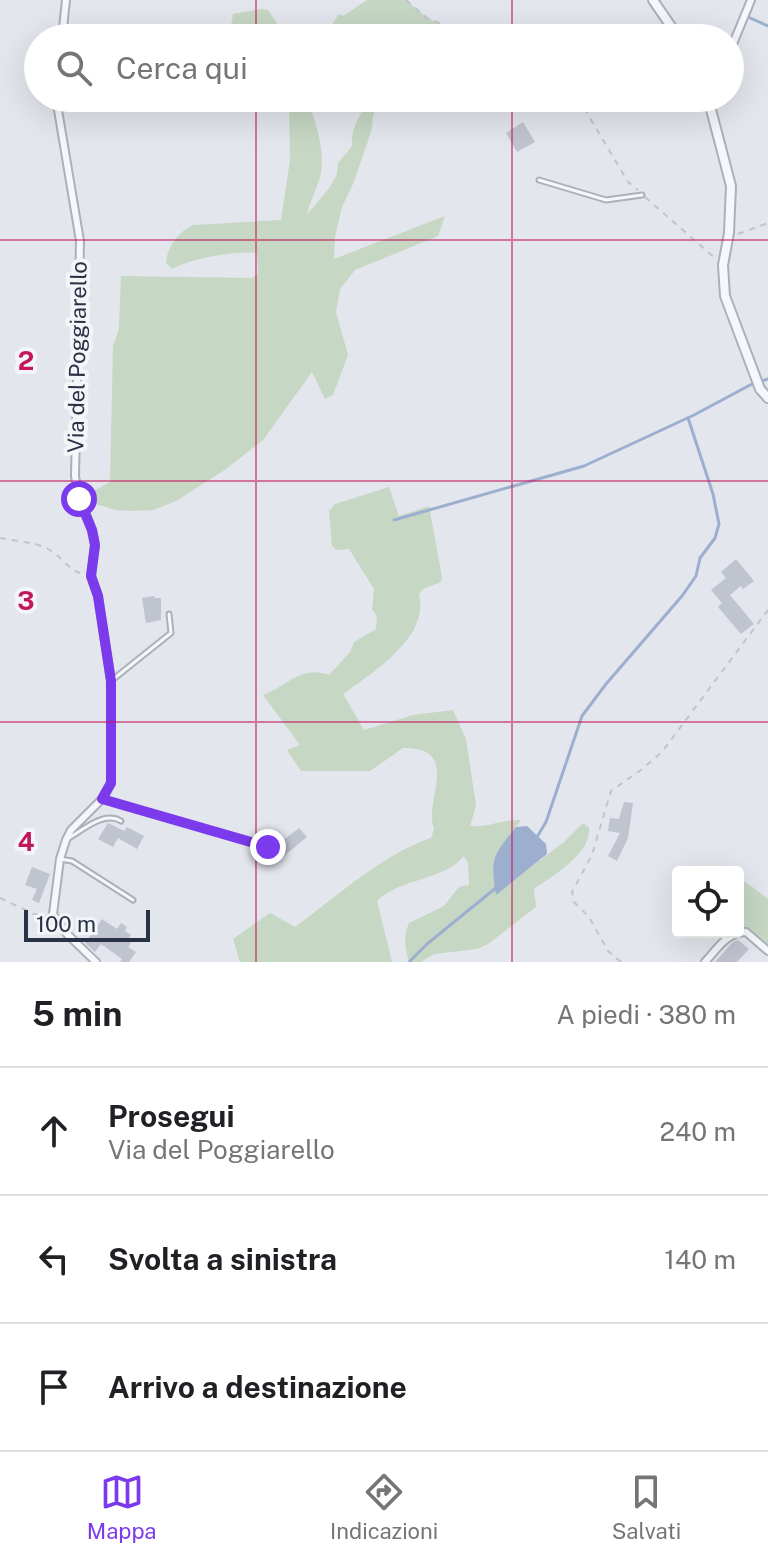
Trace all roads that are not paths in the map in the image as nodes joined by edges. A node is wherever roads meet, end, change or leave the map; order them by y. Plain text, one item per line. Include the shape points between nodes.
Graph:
1 (66, 0) edge
2 (653, 0) edge
3 (751, 0) edge
4 (63, 24) edge
5 (669, 24) edge
6 (741, 24) edge
7 (58, 112) edge
8 (712, 112) edge
9 (539, 180) dead end
10 (642, 195) road end
11 (768, 398) edge
12 (169, 614) dead end
13 (111, 681) junction
14 (102, 799) junction
15 (121, 821) dead end
16 (66, 840) junction
17 (268, 847) dead end
18 (60, 859) junction
19 (133, 900) dead end
20 (768, 951) edge
21 (96, 962) edge
22 (705, 962) edge

1 - 4 street
2 - 5 street
3 - 6 street
7 - 13 street, Via del Poggiarello via 80,241 75,476 95,545 91,576
8 - 11 street via 731,186 725,296
9 - 10 lane via 606,200
12 - 13 lane via 171,633
13 - 14 street, Via del Poggiarello via 111,783
14 - 16 street
14 - 17 lane
15 - 16 lane via 103,818
16 - 18 street
18 - 19 lane via 72,861
18 - 21 street via 53,914
20 - 22 street via 746,932 736,933

